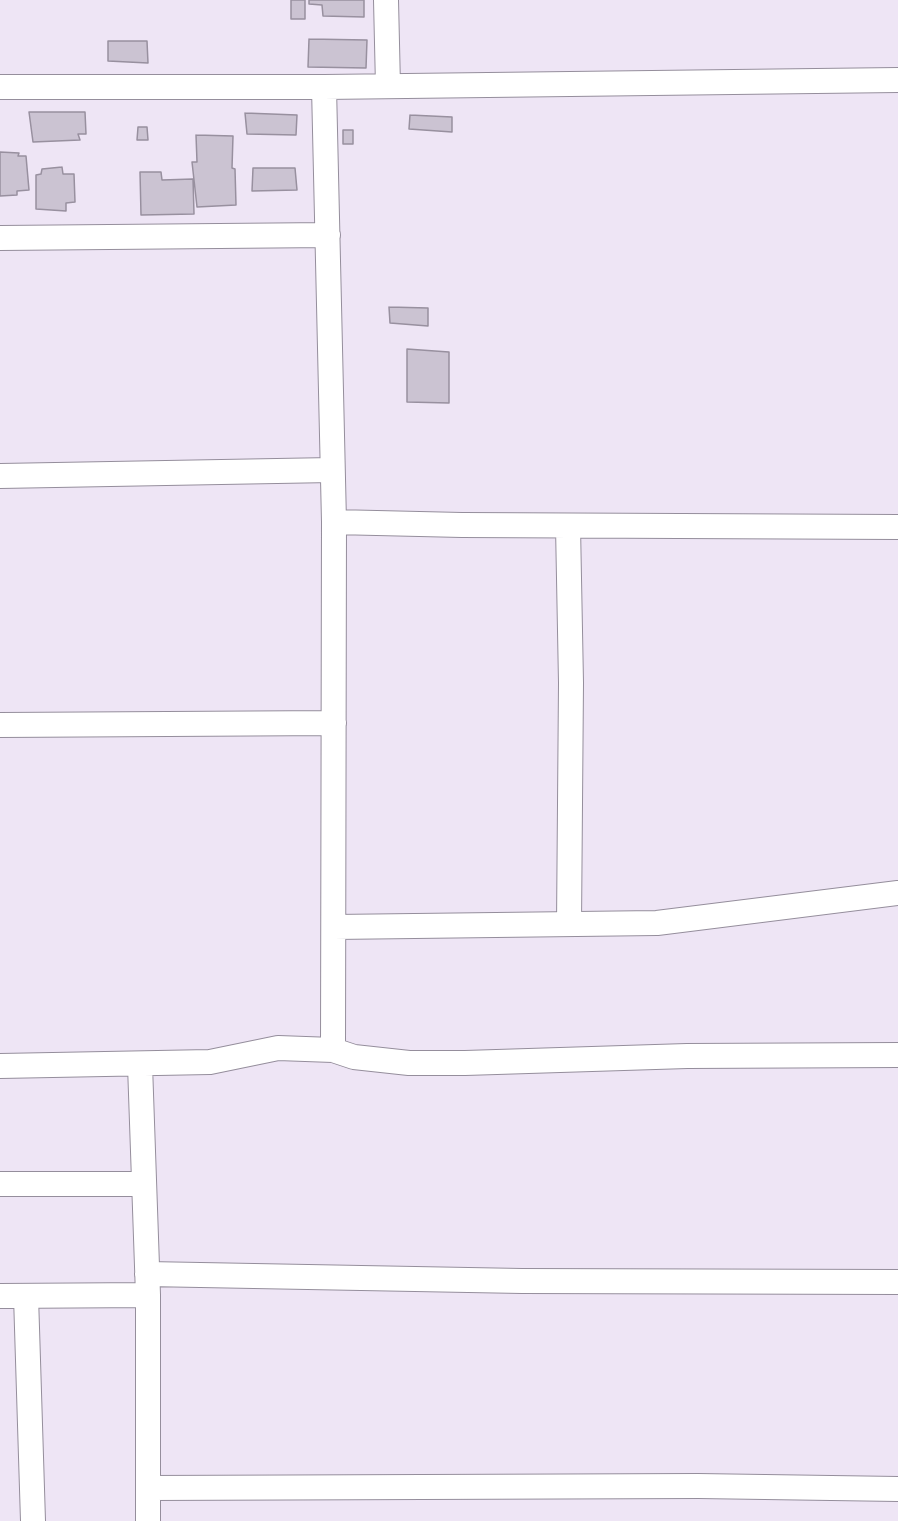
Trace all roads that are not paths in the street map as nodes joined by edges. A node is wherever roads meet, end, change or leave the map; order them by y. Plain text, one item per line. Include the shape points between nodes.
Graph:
1 (386, 0) edge
2 (898, 81) edge
3 (388, 86) junction
4 (0, 87) edge
5 (324, 87) junction
6 (327, 235) junction
7 (0, 238) edge
8 (332, 470) junction
9 (0, 476) edge
10 (334, 522) junction
11 (568, 526) junction
12 (898, 527) edge
13 (334, 723) junction
14 (0, 725) edge
15 (898, 893) edge
16 (569, 924) junction
17 (334, 927) junction
18 (333, 1050) junction
19 (898, 1055) edge
20 (140, 1065) junction
21 (0, 1066) edge
22 (0, 1184) edge
23 (144, 1184) junction
24 (898, 1282) edge
25 (147, 1285) junction
26 (0, 1296) edge
27 (26, 1296) junction
28 (149, 1488) junction
29 (898, 1489) edge
30 (33, 1521) edge
31 (148, 1521) edge

1 - 3 street
2 - 3 street
3 - 5 street
4 - 5 street
5 - 6 street
6 - 7 street
6 - 8 street
8 - 9 street
8 - 10 street
10 - 11 street
10 - 13 street
11 - 12 street
11 - 16 street
13 - 14 street
13 - 17 street
15 - 16 street via 657,923
16 - 17 street
17 - 18 street
18 - 19 street via 354,1057 410,1063
18 - 20 street via 278,1048 210,1062
20 - 21 street
20 - 23 street
22 - 23 street
23 - 25 street
24 - 25 street
25 - 27 street
25 - 28 street
26 - 27 street
27 - 30 street
28 - 29 street
28 - 31 street

